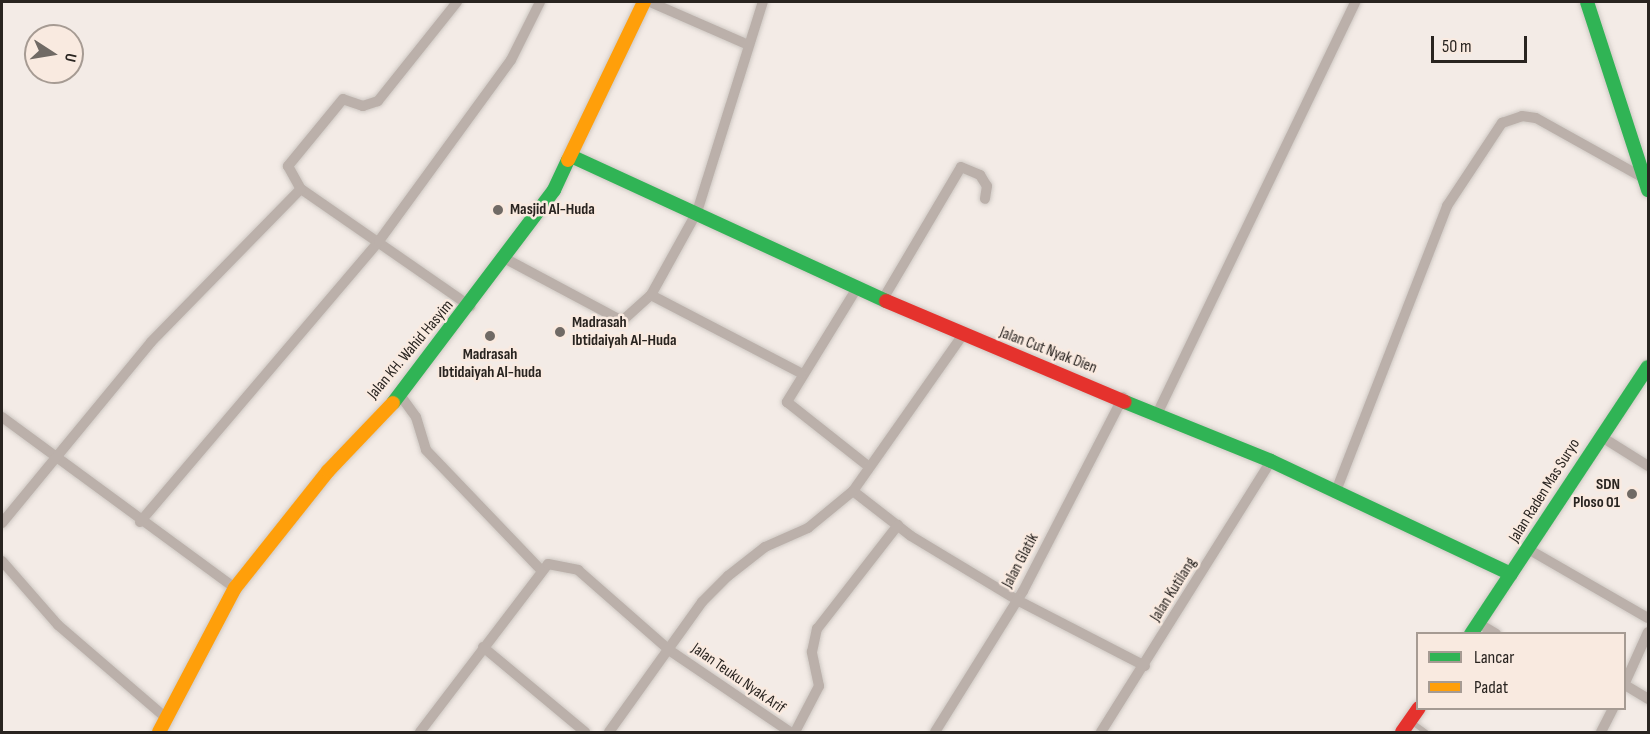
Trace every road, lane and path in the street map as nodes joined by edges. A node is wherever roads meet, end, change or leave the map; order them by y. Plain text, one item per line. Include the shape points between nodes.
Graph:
1 (457, 2) edge
2 (540, 2) edge
3 (644, 2) edge
4 (650, 2) edge
5 (763, 2) edge
6 (1355, 2) edge
7 (1587, 2) edge
8 (746, 44) junction
9 (573, 157) junction
10 (1646, 184) edge
11 (301, 189) junction
12 (985, 199) dead end
13 (697, 212) junction
14 (380, 241) junction
15 (506, 259) junction
16 (857, 288) junction
17 (651, 295) junction
18 (883, 299) junction
19 (470, 306) junction
20 (962, 336) junction
21 (1648, 368) edge
22 (801, 373) junction
23 (400, 395) junction
24 (1123, 397) junction
25 (1158, 412) junction
26 (2, 417) edge
27 (1600, 436) junction
28 (54, 458) junction
29 (1271, 461) junction
30 (868, 466) junction
31 (1648, 466) edge
32 (853, 491) junction
33 (1336, 491) junction
34 (140, 522) junction
35 (2, 523) edge
36 (898, 525) junction
37 (1528, 549) junction
38 (2, 561) edge
39 (540, 569) junction
40 (1511, 574) junction
41 (235, 588) junction
42 (1017, 600) junction
43 (1648, 618) edge
44 (1474, 628) edge
45 (1492, 632) edge
46 (1648, 632) edge
47 (483, 647) junction
48 (669, 650) junction
49 (1146, 666) junction
50 (1626, 683) edge
51 (1626, 686) edge
52 (1648, 699) edge
53 (1418, 710) edge
54 (1612, 710) edge
55 (166, 718) junction
56 (1406, 727) edge
57 (776, 729) edge
58 (159, 732) edge
59 (420, 732) edge
60 (585, 732) edge
61 (609, 732) edge
62 (790, 732) edge
63 (795, 732) edge
64 (935, 732) edge
65 (1101, 732) edge
66 (1426, 732) edge
67 (1601, 732) edge

1 - 11 street via 378,101 363,106 343,99 330,110 288,166
2 - 14 street via 511,60
3 - 9 main road, Jalan KH. Wahid Hasyim
4 - 8 street
5 - 8 street
6 - 25 street
7 - 10 main road
8 - 13 street
9 - 13 main road, Jalan Cut Nyak Dien
9 - 15 main road, Jalan KH. Wahid Hasyim
10 - 33 street via 1536,118 1522,116 1502,123 1447,206
11 - 14 street
11 - 28 street via 151,342
12 - 18 street via 987,186 980,175 961,167
13 - 16 main road, Jalan Cut Nyak Dien
13 - 17 street
14 - 19 street
14 - 34 street
15 - 17 street via 622,321
15 - 19 main road, Jalan KH. Wahid Hasyim
16 - 18 main road, Jalan Cut Nyak Dien
16 - 22 street
17 - 22 street
18 - 20 main road, Jalan Cut Nyak Dien
19 - 23 main road, Jalan KH. Wahid Hasyim
20 - 24 main road, Jalan Cut Nyak Dien
20 - 30 street
21 - 27 main road, Jalan Raden Mas Suryo
22 - 30 street via 789,394 790,409
23 - 39 street via 416,417 426,450
23 - 41 main road, Jalan KH. Wahid Hasyim via 335,462
24 - 25 main road, Jalan Cut Nyak Dien
24 - 42 street, Jalan Glatik
25 - 29 main road, Jalan Cut Nyak Dien
26 - 28 street
27 - 31 street
27 - 37 main road, Jalan Raden Mas Suryo
28 - 34 street
28 - 35 street
29 - 33 main road, Jalan Cut Nyak Dien
29 - 49 street, Jalan Kutilang
30 - 32 street
32 - 36 street
32 - 48 street via 808,528 765,547 728,576
33 - 40 main road, Jalan Cut Nyak Dien
34 - 41 street
36 - 42 street
36 - 63 street via 817,629 812,652 819,686
37 - 40 main road, Jalan Raden Mas Suryo
37 - 43 street
38 - 55 street via 58,625
39 - 47 street
39 - 48 street, Jalan Teuku Nyak Arif via 557,564 578,570
40 - 44 main road, Jalan Raden Mas Suryo
41 - 55 main road, Jalan KH. Wahid Hasyim
42 - 49 street
42 - 64 street, Jalan Glatik
44 - 45 street
46 - 50 street
47 - 59 street
47 - 60 street
48 - 57 street, Jalan Teuku Nyak Arif
48 - 61 street
49 - 65 street, Jalan Kutilang
51 - 52 street
53 - 56 main road
54 - 67 street
55 - 58 main road, Jalan KH. Wahid Hasyim
56 - 66 lane
57 - 62 street, Jalan Teuku Nyak Arif

